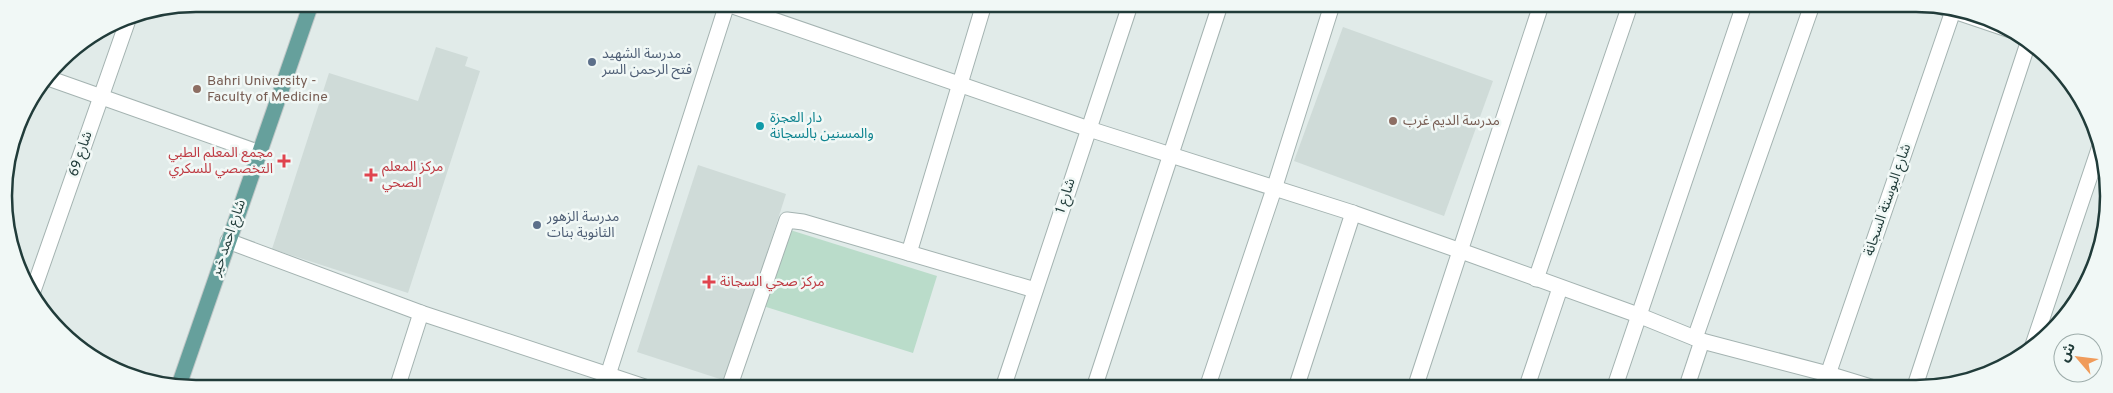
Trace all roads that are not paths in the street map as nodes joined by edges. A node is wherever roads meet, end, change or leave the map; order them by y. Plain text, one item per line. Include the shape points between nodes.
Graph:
1 (308, 12) edge
2 (724, 12) edge
3 (750, 12) edge
4 (982, 12) edge
5 (1128, 12) edge
6 (1218, 12) edge
7 (1330, 12) edge
8 (1539, 12) edge
9 (1628, 12) edge
10 (1742, 12) edge
11 (1810, 12) edge
12 (1951, 16) edge
13 (127, 27) edge
14 (2026, 49) edge
15 (54, 80) edge
16 (961, 84) junction
17 (102, 96) junction
18 (1089, 129) junction
19 (260, 153) junction
20 (1171, 156) junction
21 (2096, 157) edge
22 (1274, 189) junction
23 (1353, 214) junction
24 (228, 241) junction
25 (1461, 251) junction
26 (909, 253) junction
27 (1536, 279) junction
28 (35, 285) edge
29 (1560, 288) junction
30 (1035, 290) junction
31 (421, 313) junction
32 (1638, 315) junction
33 (2036, 337) edge
34 (1699, 340) junction
35 (1828, 374) junction
36 (181, 380) edge
37 (400, 380) edge
38 (601, 380) edge
39 (607, 380) edge
40 (732, 380) edge
41 (1006, 380) edge
42 (1097, 380) edge
43 (1210, 380) edge
44 (1299, 380) edge
45 (1418, 380) edge
46 (1529, 380) edge
47 (1617, 380) edge
48 (1688, 380) edge
49 (1826, 380) edge
50 (1848, 380) edge
51 (1917, 380) edge

1 - 19 main road, شارع احمد خير
2 - 39 street
3 - 16 street
4 - 16 street
5 - 18 street, شارع 1
6 - 20 street
7 - 22 street
8 - 25 street
9 - 27 street
10 - 32 street
11 - 34 street
12 - 35 street, شارع البوستة السجانة
13 - 17 street, شارع 69
14 - 51 street
15 - 17 street
16 - 18 street
16 - 26 street
17 - 19 street
17 - 28 street, شارع 69
18 - 20 street
18 - 30 street, شارع 1
19 - 24 main road, شارع احمد خير
20 - 22 street
20 - 42 street
21 - 33 street
22 - 23 street
22 - 43 street
23 - 25 street
23 - 44 street
24 - 31 street
24 - 36 main road, شارع احمد خير
25 - 27 street
25 - 45 street
26 - 30 street
26 - 40 street via 787,220
27 - 29 street
29 - 32 street
29 - 46 street
30 - 41 street, شارع 1
31 - 37 street
31 - 38 street
32 - 34 street
32 - 47 street
34 - 35 street
34 - 48 street
35 - 49 street, شارع البوستة السجانة
35 - 50 street

